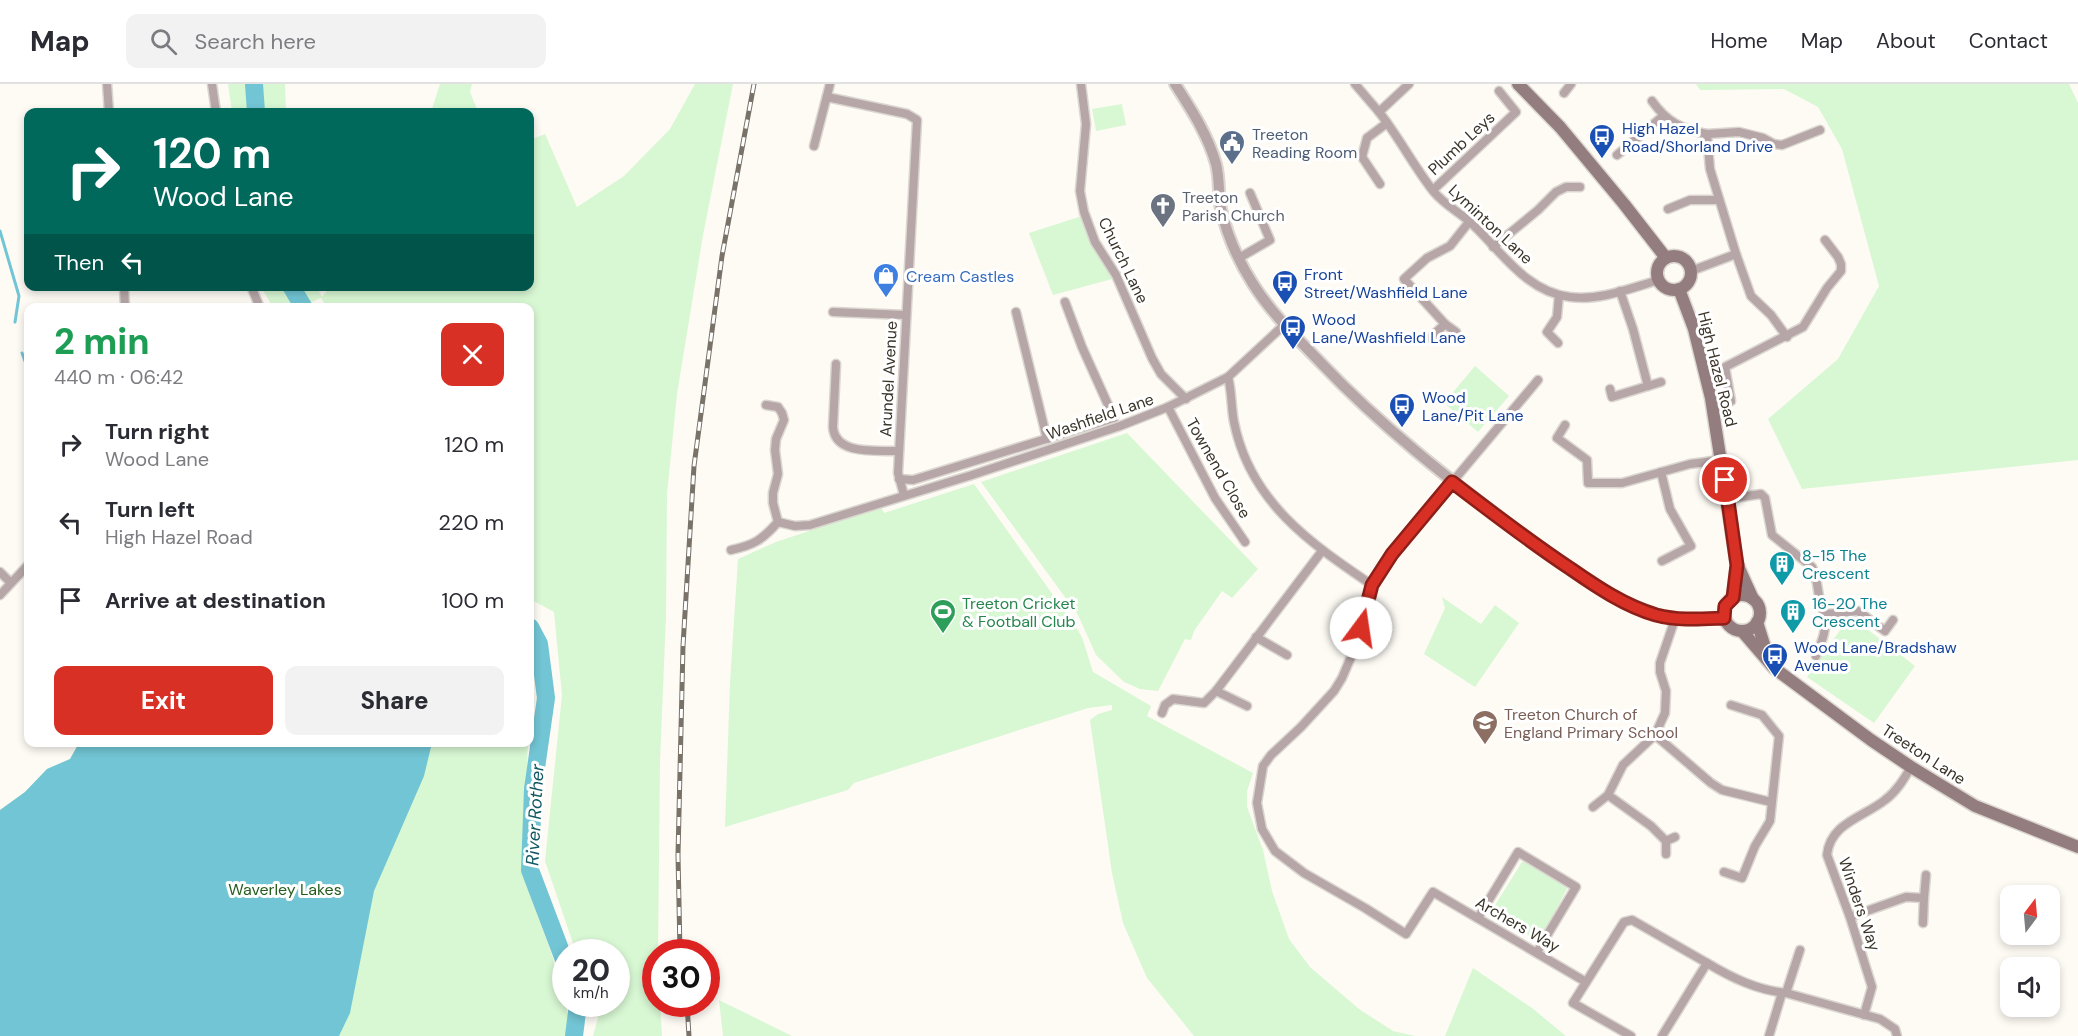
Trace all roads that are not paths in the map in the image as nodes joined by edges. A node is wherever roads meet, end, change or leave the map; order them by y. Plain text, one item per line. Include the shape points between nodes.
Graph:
1 (106, 84) edge
2 (212, 84) edge
3 (830, 84) edge
4 (1081, 84) edge
5 (1175, 84) edge
6 (1355, 84) edge
7 (1409, 84) edge
8 (1518, 84) edge
9 (1571, 84) edge
10 (1499, 91) dead end
11 (1564, 93) dead end
12 (827, 97) junction
13 (1652, 101) dead end
14 (109, 108) edge
15 (215, 108) edge
16 (1379, 112) junction
17 (1663, 117) junction
18 (1387, 123) junction
19 (1820, 130) dead end
20 (1707, 134) junction
21 (814, 146) dead end
22 (1617, 155) dead end
23 (1380, 184) dead end
24 (1580, 187) dead end
25 (1433, 190) junction
26 (1250, 193) dead end
27 (1719, 200) junction
28 (1668, 209) dead end
29 (1469, 222) junction
30 (1825, 240) dead end
31 (1493, 247) junction
32 (1736, 254) junction
33 (1239, 258) junction
34 (1666, 258) junction
35 (1691, 271) junction
36 (1659, 280) junction
37 (1679, 289) junction
38 (1620, 291) junction
39 (1559, 295) junction
40 (1065, 302) dead end
41 (833, 312) dead end
42 (1016, 312) dead end
43 (906, 315) junction
44 (1445, 324) junction
45 (1284, 325) junction
46 (1456, 333) dead end
47 (1787, 337) junction
48 (1431, 338) dead end
49 (1558, 343) dead end
50 (836, 364) dead end
51 (1228, 377) junction
52 (1538, 380) dead end
53 (1660, 382) dead end
54 (1648, 386) junction
55 (1610, 389) dead end
56 (1186, 399) junction
57 (1731, 401) dead end
58 (766, 405) dead end
59 (1168, 407) junction
60 (1565, 425) dead end
61 (1047, 439) junction
62 (899, 451) junction
63 (1722, 460) junction
64 (1661, 472) junction
65 (899, 479) junction
66 (1452, 482) junction
67 (904, 495) junction
68 (1728, 499) junction
69 (778, 522) junction
70 (1245, 542) dead end
71 (731, 550) dead end
72 (1322, 551) junction
73 (1662, 561) dead end
74 (1737, 565) junction
75 (24, 570) edge
76 (0, 572) edge
77 (12, 583) junction
78 (1372, 585) junction
79 (0, 595) edge
80 (1733, 598) junction
81 (1753, 599) junction
82 (1825, 614) junction
83 (1724, 618) junction
84 (1675, 619) junction
85 (1893, 620) dead end
86 (1757, 622) junction
87 (1742, 631) junction
88 (1256, 637) junction
89 (1287, 655) dead end
90 (1816, 656) dead end
91 (1769, 661) junction
92 (1216, 691) junction
93 (1731, 705) dead end
94 (1247, 706) dead end
95 (1162, 713) dead end
96 (1655, 735) junction
97 (1911, 767) junction
98 (1608, 795) junction
99 (1771, 802) junction
100 (1593, 807) dead end
101 (1675, 837) dead end
102 (1666, 841) junction
103 (2078, 847) edge
104 (1666, 854) dead end
105 (1724, 872) dead end
106 (1926, 875) dead end
107 (1924, 898) junction
108 (1850, 917) junction
109 (1478, 918) junction
110 (1923, 923) dead end
111 (1800, 950) dead end
112 (1538, 952) junction
113 (1707, 963) junction
114 (1586, 982) junction
115 (1784, 993) junction
116 (1864, 1015) junction
117 (1630, 1036) edge
118 (1662, 1036) edge
119 (1769, 1036) edge
120 (1897, 1036) edge

1 - 14 street
2 - 15 street
3 - 12 street
4 - 56 street, Church Lane via 1086,124 1080,191 1084,212 1152,358 1161,374
5 - 33 street via 1196,115 1216,165 1221,208
6 - 16 street, Lyminton Lane
7 - 16 street
8 - 34 main road via 1560,127
9 - 11 street
10 - 25 street, Plumb Leys via 1516,112
12 - 21 street
12 - 43 street, Arundel Avenue via 908,114 917,120
13 - 17 street
16 - 18 street, Lyminton Lane
17 - 20 street via 1688,130
17 - 22 street
18 - 23 street via 1367,138 1362,157
18 - 25 street, Lyminton Lane
19 - 20 street via 1782,144 1739,132
20 - 27 street via 1710,169
24 - 31 street via 1556,192
25 - 29 street, Lyminton Lane
26 - 33 street via 1270,240
27 - 28 street via 1690,200
27 - 32 street
29 - 31 street, Lyminton Lane
29 - 44 street via 1450,246 1427,258 1404,279
30 - 47 street via 1838,256 1841,271 1803,327
31 - 39 street, Lyminton Lane via 1529,280
32 - 35 street
32 - 47 street via 1751,296
33 - 45 street
34 - 35 main road via 1682,258
34 - 36 main road via 1659,266
35 - 37 main road via 1689,280
36 - 37 main road via 1665,287
36 - 38 street, Lyminton Lane
37 - 63 main road, High Hazel Road via 1694,329
38 - 39 street, Lyminton Lane via 1596,297
38 - 54 street
39 - 49 street via 1557,317 1547,332
40 - 61 street via 1114,418
41 - 43 street
42 - 61 street
43 - 62 street, Arundel Avenue
44 - 46 street
44 - 48 street
45 - 51 street, Washfield Lane
45 - 66 street via 1369,411
47 - 57 street via 1725,367
50 - 62 street via 835,437 852,448
51 - 56 street, Washfield Lane
51 - 72 street via 1234,423 1256,479 1280,513
52 - 66 street
53 - 54 street
54 - 55 street via 1612,397
56 - 59 street, Washfield Lane
58 - 69 street via 778,407 784,420 775,450 778,474 773,504
59 - 67 street, Washfield Lane
59 - 70 street, Townend Close via 1215,498
60 - 64 street via 1557,438 1587,460 1588,483 1622,483
61 - 65 street via 914,480
62 - 65 street, Arundel Avenue
63 - 64 street
63 - 68 main road, High Hazel Road
64 - 73 street via 1670,509 1691,546
65 - 67 street, Arundel Avenue
66 - 78 street via 1392,554
66 - 84 street via 1605,592 1637,608
67 - 69 street, Washfield Lane via 810,525
68 - 74 main road, High Hazel Road
68 - 82 street via 1761,494 1765,498 1772,535 1812,567
69 - 71 street via 756,543
72 - 78 street
72 - 88 street
74 - 80 main road, High Hazel Road
74 - 81 main road, High Hazel Road
75 - 77 street
76 - 77 street
77 - 79 street
78 - 109 street, Archers Way via 1357,643 1342,678 1263,766 1257,803 1262,828 1275,851 1304,873 1406,934 1433,892
80 - 81 main road
80 - 83 main road via 1725,606
81 - 86 main road via 1759,610
82 - 85 street via 1858,611 1885,631
82 - 90 street via 1824,638
83 - 84 street
83 - 87 main road via 1731,628
84 - 96 street via 1660,663 1667,702
86 - 87 main road
86 - 91 main road
87 - 91 main road, Treeton Lane
88 - 89 street
88 - 92 street
91 - 97 main road, Treeton Lane via 1773,668
92 - 94 street
92 - 95 street via 1204,703 1173,699
93 - 99 street via 1762,715 1779,736
96 - 98 street via 1623,765
96 - 99 street via 1722,790
97 - 103 main road, Treeton Lane via 1975,806
97 - 108 street, Winders Way via 1886,800 1841,827 1829,843 1827,855
98 - 100 street
98 - 102 street
99 - 105 street via 1770,821 1742,878
101 - 102 street
102 - 104 street
106 - 107 street
107 - 108 street via 1906,897
107 - 110 street
108 - 116 street, Winders Way via 1872,987
109 - 112 street, Archers Way
109 - 112 street via 1518,852 1576,887
111 - 115 street
112 - 114 street, Archers Way
113 - 114 street via 1628,920
113 - 115 street via 1736,980
113 - 118 street
114 - 117 street via 1573,1003
115 - 116 street
115 - 119 street
116 - 120 street via 1880,1019 1895,1029

